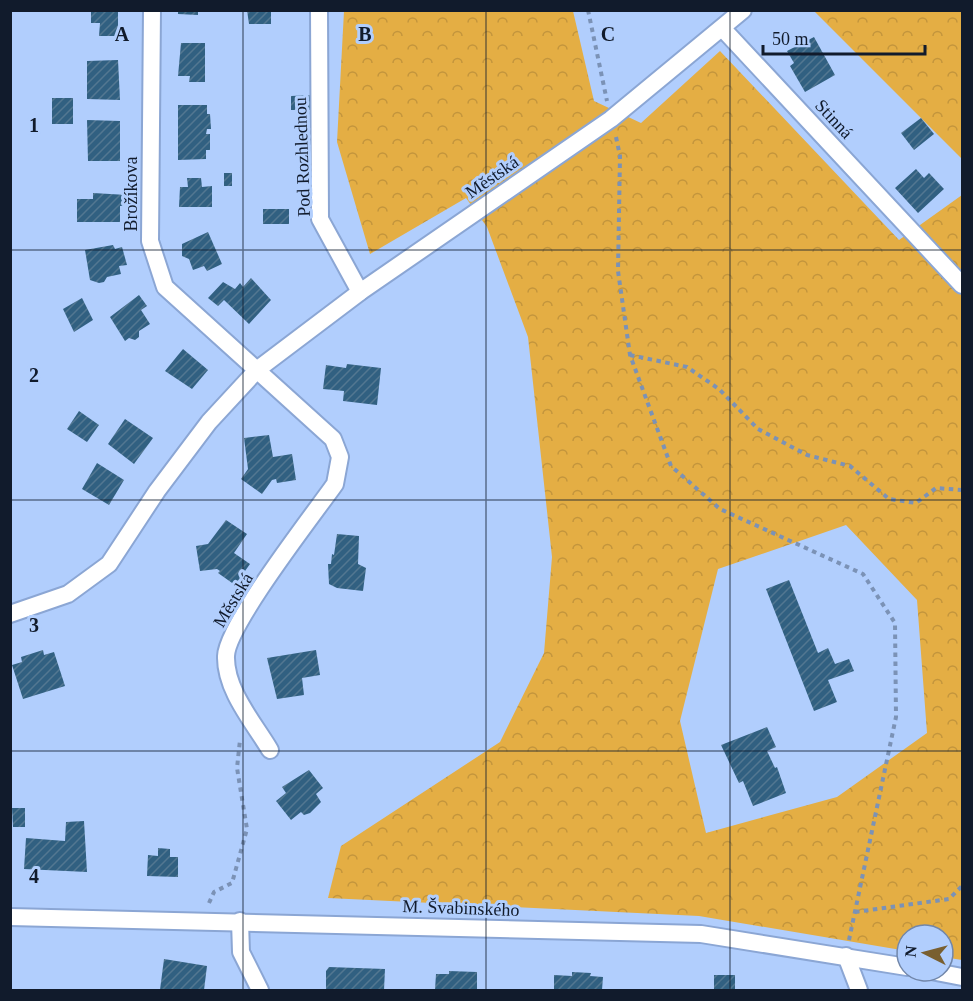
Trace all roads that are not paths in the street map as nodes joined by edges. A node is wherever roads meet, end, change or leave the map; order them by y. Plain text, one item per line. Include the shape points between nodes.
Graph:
1 (152, 10) edge
2 (319, 10) edge
3 (743, 10) edge
4 (723, 29) junction
5 (963, 285) edge
6 (360, 292) junction
7 (258, 369) junction
8 (10, 615) edge
9 (270, 750) dead end
10 (10, 917) edge
11 (240, 921) junction
12 (846, 956) junction
13 (895, 965) edge
14 (260, 990) edge
15 (859, 990) edge

1 - 7 street, Brožíkova via 150,241 165,287
2 - 6 street, Pod Rozhlednou via 320,219
3 - 4 street, Městská
4 - 5 street, Stinná
4 - 6 street, Městská via 611,119
6 - 7 street, Městská
7 - 8 street, Městská via 209,422 109,564 68,594
7 - 9 street, Městská via 333,439 340,457 335,484 236,627 226,656 231,684
10 - 11 street, M. Švabinského
11 - 12 street, M. Švabinského via 701,934
11 - 14 street via 241,952
12 - 13 street, M. Švabinského
12 - 15 street

